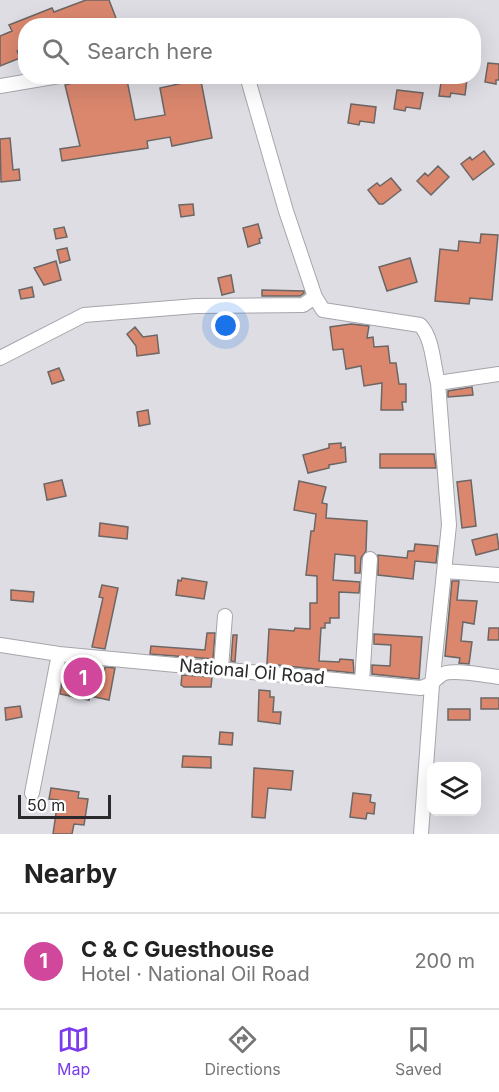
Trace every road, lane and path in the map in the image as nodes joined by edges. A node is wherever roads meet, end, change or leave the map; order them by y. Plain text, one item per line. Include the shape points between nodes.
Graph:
1 (18, 83) edge
2 (249, 84) edge
3 (0, 86) edge
4 (315, 297) junction
5 (0, 358) edge
6 (499, 374) edge
7 (438, 382) junction
8 (370, 559) dead end
9 (444, 571) junction
10 (499, 575) edge
11 (225, 616) dead end
12 (0, 645) edge
13 (59, 654) junction
14 (220, 668) junction
15 (499, 676) edge
16 (362, 682) junction
17 (432, 685) junction
18 (32, 793) dead end
19 (421, 834) edge

1 - 3 street
2 - 4 street
4 - 5 street via 303,304 196,306 84,315
4 - 7 street via 323,310 420,325 427,334
6 - 7 street
7 - 9 street via 450,525
8 - 16 street
9 - 10 street
9 - 17 street
11 - 14 street
12 - 13 street, National Oil Road
13 - 14 street, National Oil Road
13 - 18 street
14 - 16 street, National Oil Road
15 - 17 street, National Oil Road via 444,673
16 - 17 street, National Oil Road via 421,688
17 - 19 street

